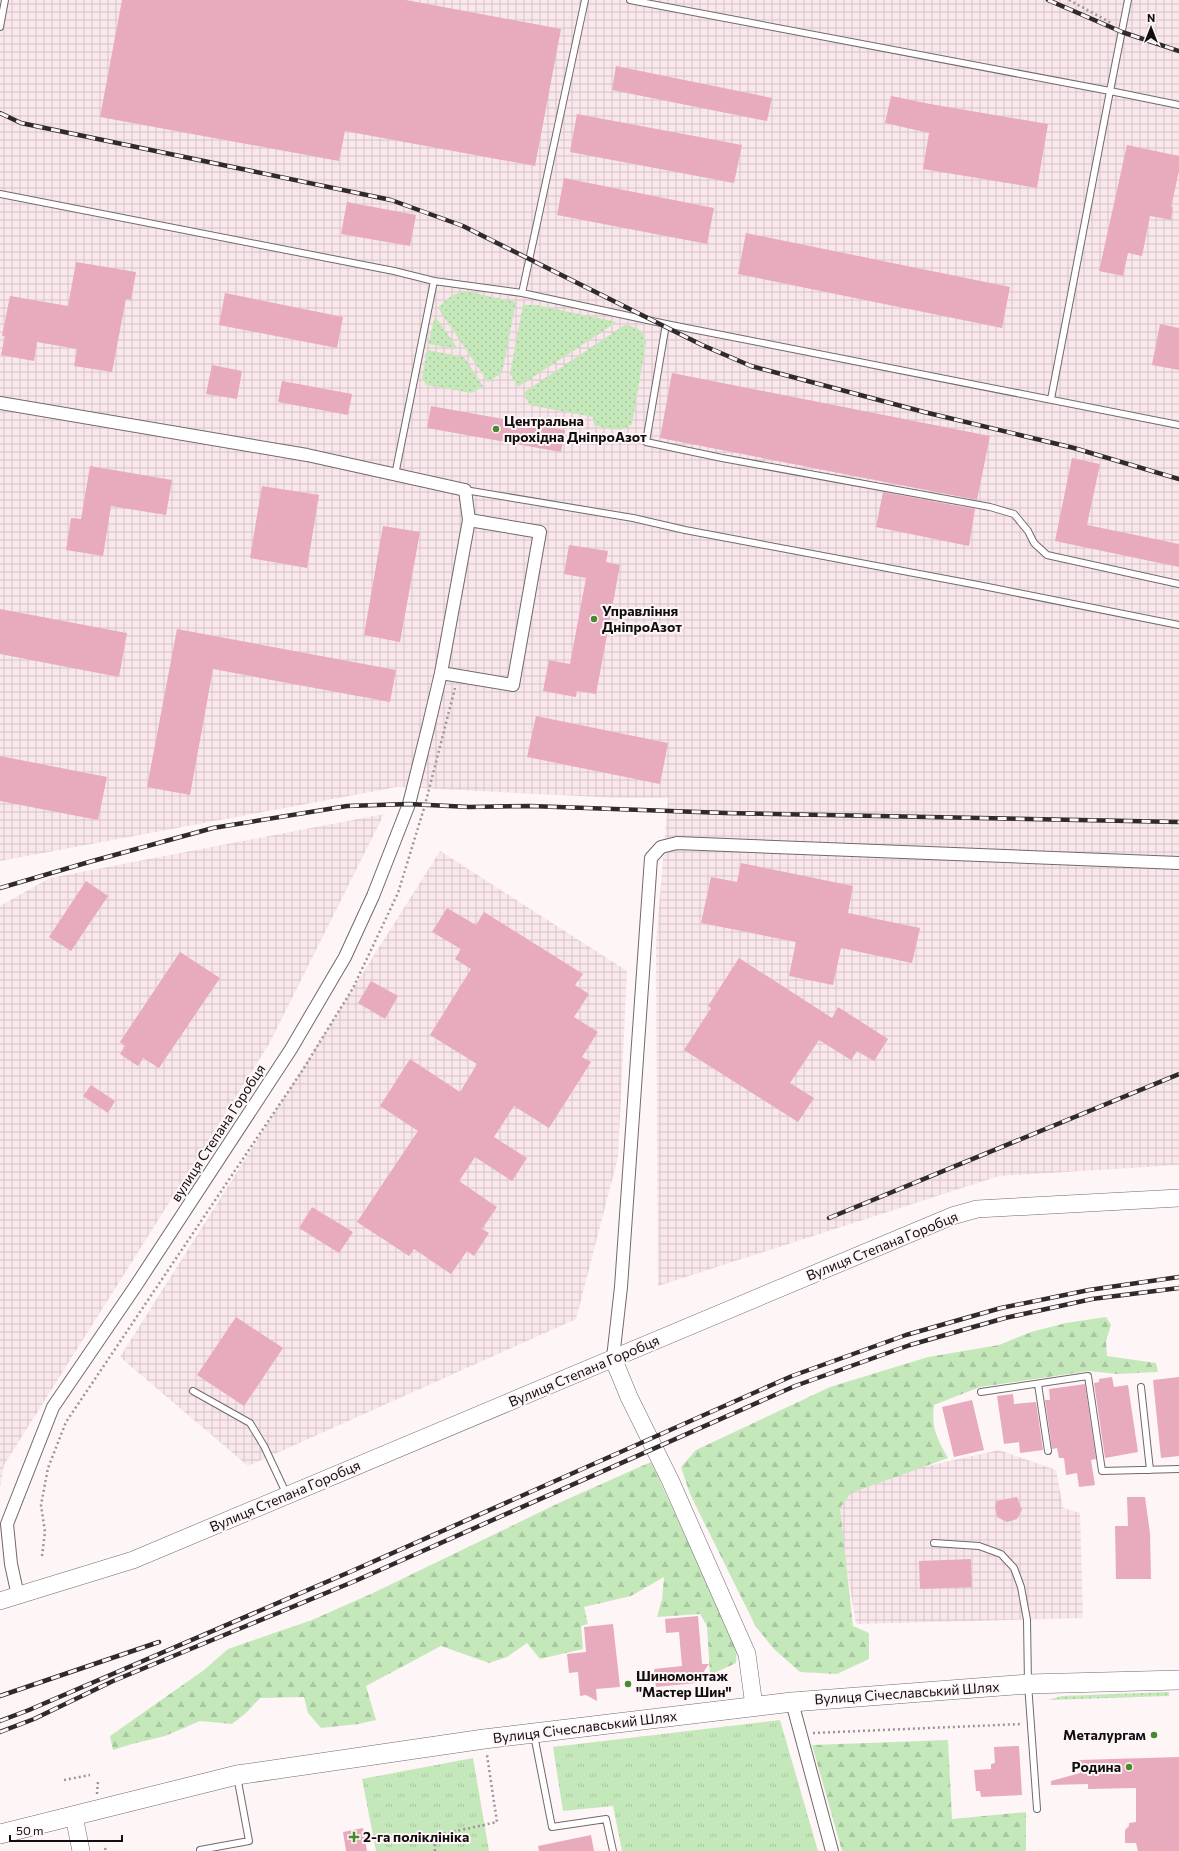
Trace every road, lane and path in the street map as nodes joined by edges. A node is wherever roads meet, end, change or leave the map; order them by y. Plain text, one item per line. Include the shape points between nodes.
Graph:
1 (5, 0) edge
2 (585, 0) edge
3 (630, 0) edge
4 (1069, 0) edge
5 (1128, 0) edge
6 (0, 27) edge
7 (1121, 35) junction
8 (1110, 91) junction
9 (1179, 105) edge
10 (0, 194) edge
11 (434, 281) junction
12 (522, 293) junction
13 (666, 324) junction
14 (1051, 400) junction
15 (0, 403) edge
16 (1179, 425) edge
17 (395, 474) junction
18 (465, 490) junction
19 (470, 520) junction
20 (1179, 584) edge
21 (1179, 625) edge
22 (441, 673) junction
23 (1179, 863) edge
24 (1179, 1198) edge
25 (613, 1358) junction
26 (1038, 1384) junction
27 (1141, 1386) dead end
28 (193, 1390) dead end
29 (981, 1392) dead end
30 (1048, 1451) dead end
31 (1179, 1469) edge
32 (1150, 1470) junction
33 (287, 1495) junction
34 (45, 1532) dead end
35 (934, 1543) dead end
36 (42, 1556) dead end
37 (18, 1596) junction
38 (0, 1601) edge
39 (1179, 1680) edge
40 (1028, 1684) junction
41 (792, 1702) junction
42 (754, 1706) junction
43 (1031, 1724) junction
44 (534, 1733) junction
45 (801, 1734) junction
46 (484, 1739) junction
47 (90, 1775) dead end
48 (236, 1775) junction
49 (64, 1780) dead end
50 (1037, 1809) dead end
51 (74, 1816) junction
52 (0, 1834) edge
53 (200, 1850) dead end
54 (82, 1851) edge
55 (435, 1851) edge
56 (612, 1851) edge
57 (832, 1851) edge

1 - 6 lane
2 - 12 lane
3 - 8 lane
4 - 7 path via 1110,21
5 - 7 lane
7 - 8 lane
8 - 9 lane
8 - 14 lane
10 - 11 lane
11 - 12 lane
11 - 17 lane
12 - 13 lane
13 - 14 lane
13 - 20 lane via 646,442 990,507 1014,514 1034,543 1047,555
14 - 16 lane
15 - 17 street via 308,455
17 - 18 street
18 - 19 street
18 - 21 lane via 633,518
19 - 22 street, вулиця Степана Горобця
19 - 22 street via 540,532 513,685
22 - 37 street, вулиця Степана Горобця via 409,804 373,896 345,957 291,1049 53,1407 7,1524 11,1564
23 - 25 street via 677,844 661,847 651,858 621,1280
24 - 25 main road, Вулиця Степана Горобця via 977,1209 952,1216
25 - 33 main road, Вулиця Степана Горобця
25 - 42 main road via 672,1482 747,1654
26 - 29 lane
26 - 30 lane
26 - 32 lane via 1088,1376 1102,1471
27 - 32 lane
28 - 33 lane via 250,1423
31 - 32 lane
33 - 37 main road, Вулиця Степана Горобця via 133,1560
34 - 36 path
35 - 40 lane via 979,1546 1001,1554 1014,1568 1027,1620
37 - 38 main road, Вулиця Степана Горобця
39 - 40 main road, Вулиця Січеславський Шлях
40 - 41 main road, Вулиця Січеславський Шлях
40 - 43 lane
41 - 42 main road, Вулиця Січеславський Шлях
41 - 45 street
42 - 44 main road, Вулиця Січеславський Шлях
43 - 45 path
43 - 50 lane
44 - 46 main road, Вулиця Січеславський Шлях
44 - 56 lane via 552,1827 606,1819
45 - 57 street
46 - 48 main road, Вулиця Січеславський Шлях
46 - 55 path via 496,1822 434,1836
47 - 49 path
48 - 51 main road, Вулиця Січеславський Шлях
48 - 53 lane via 249,1841
51 - 52 main road, Вулиця Січеславський Шлях
51 - 54 main road

